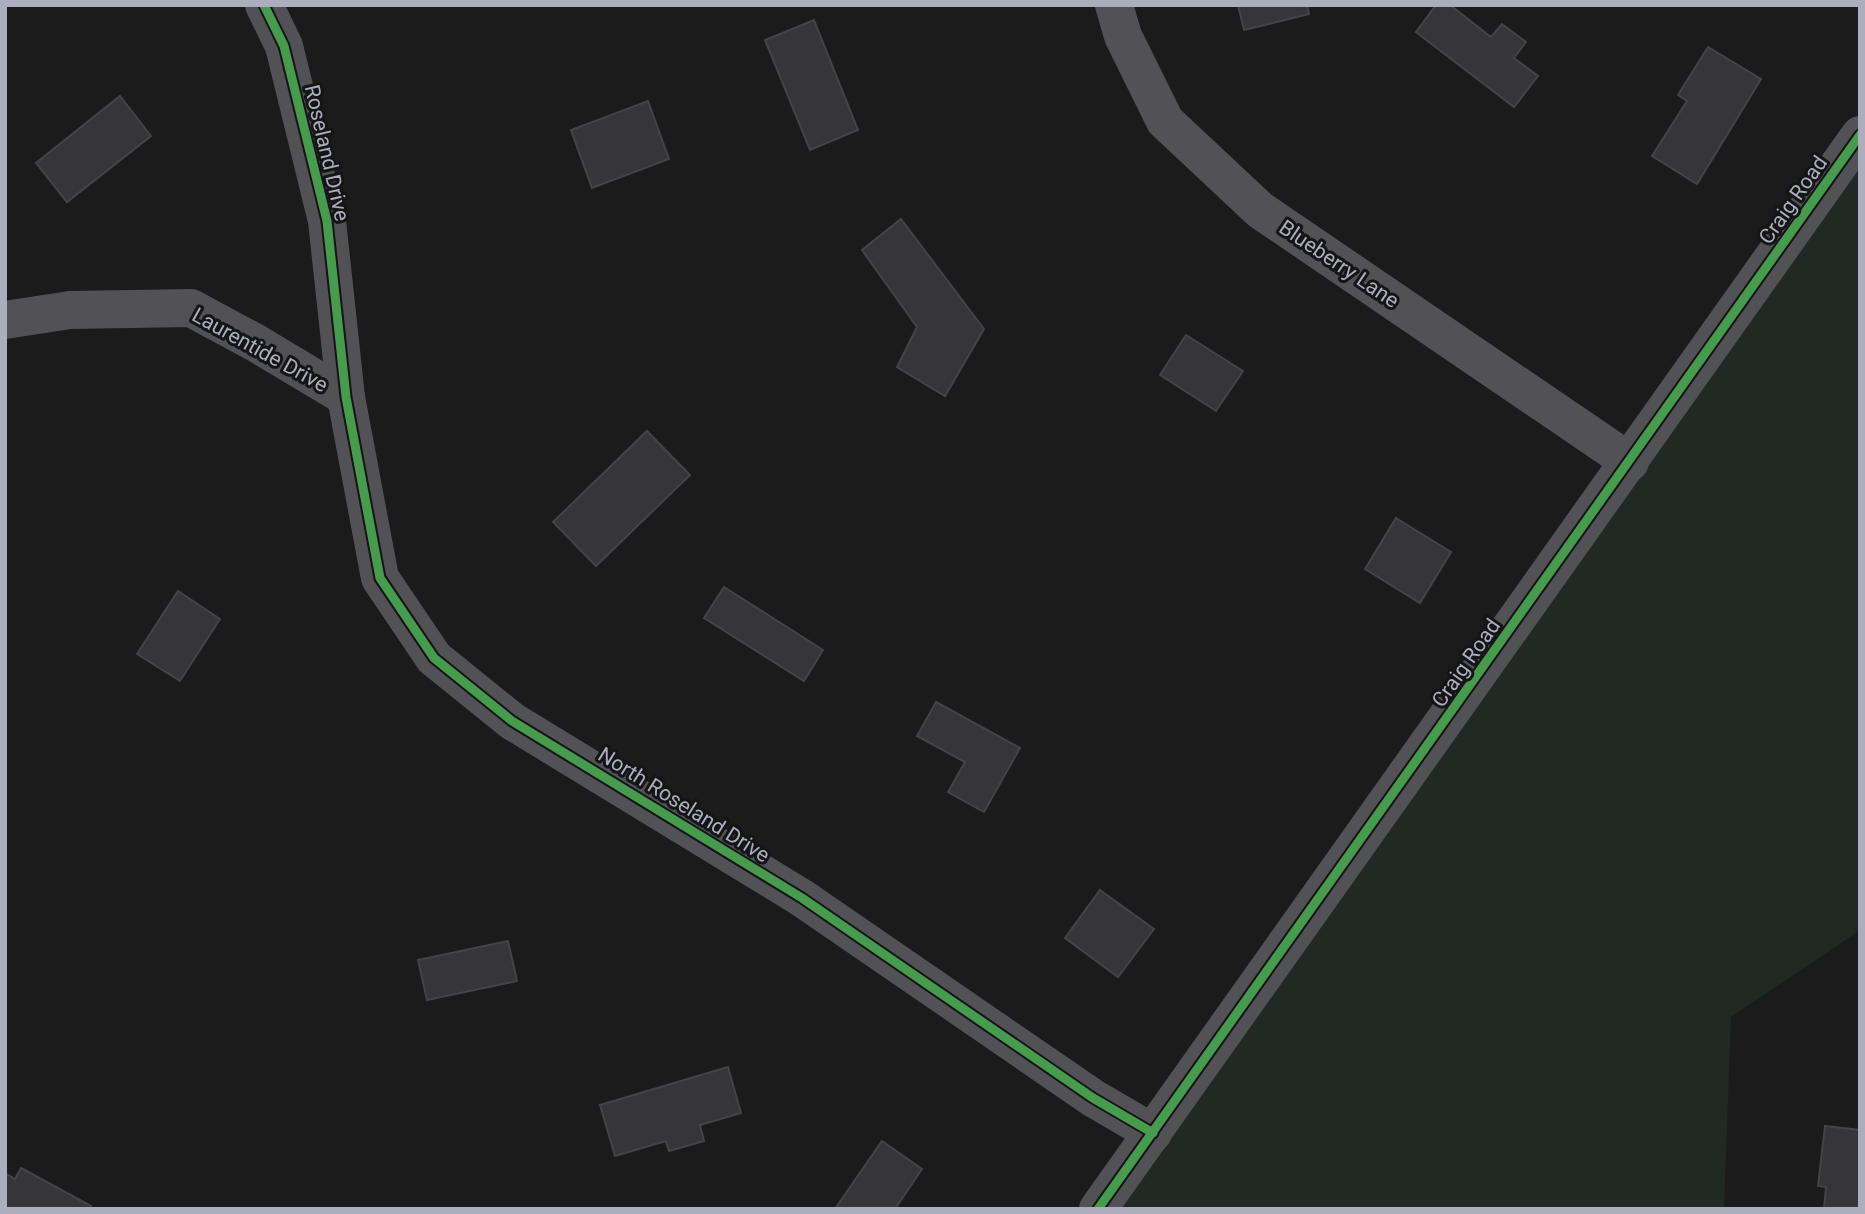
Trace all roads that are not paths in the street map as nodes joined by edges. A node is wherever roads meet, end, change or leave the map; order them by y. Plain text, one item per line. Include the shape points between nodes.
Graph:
1 (264, 5) edge
2 (1114, 5) edge
3 (1860, 135) edge
4 (5, 320) edge
5 (346, 397) junction
6 (1630, 462) junction
7 (1153, 1133) junction
8 (1098, 1209) edge

1 - 5 street, Roseland Drive via 284,46 327,222
2 - 6 street, Blueberry Lane via 1123,36 1165,121 1260,210
3 - 6 street, Craig Road
4 - 5 street, Laurentide Drive via 70,310 191,308
5 - 7 street, North Roseland Drive via 380,578 435,658 512,721 802,898 1093,1098
6 - 7 street, Craig Road
7 - 8 street, Craig Road

